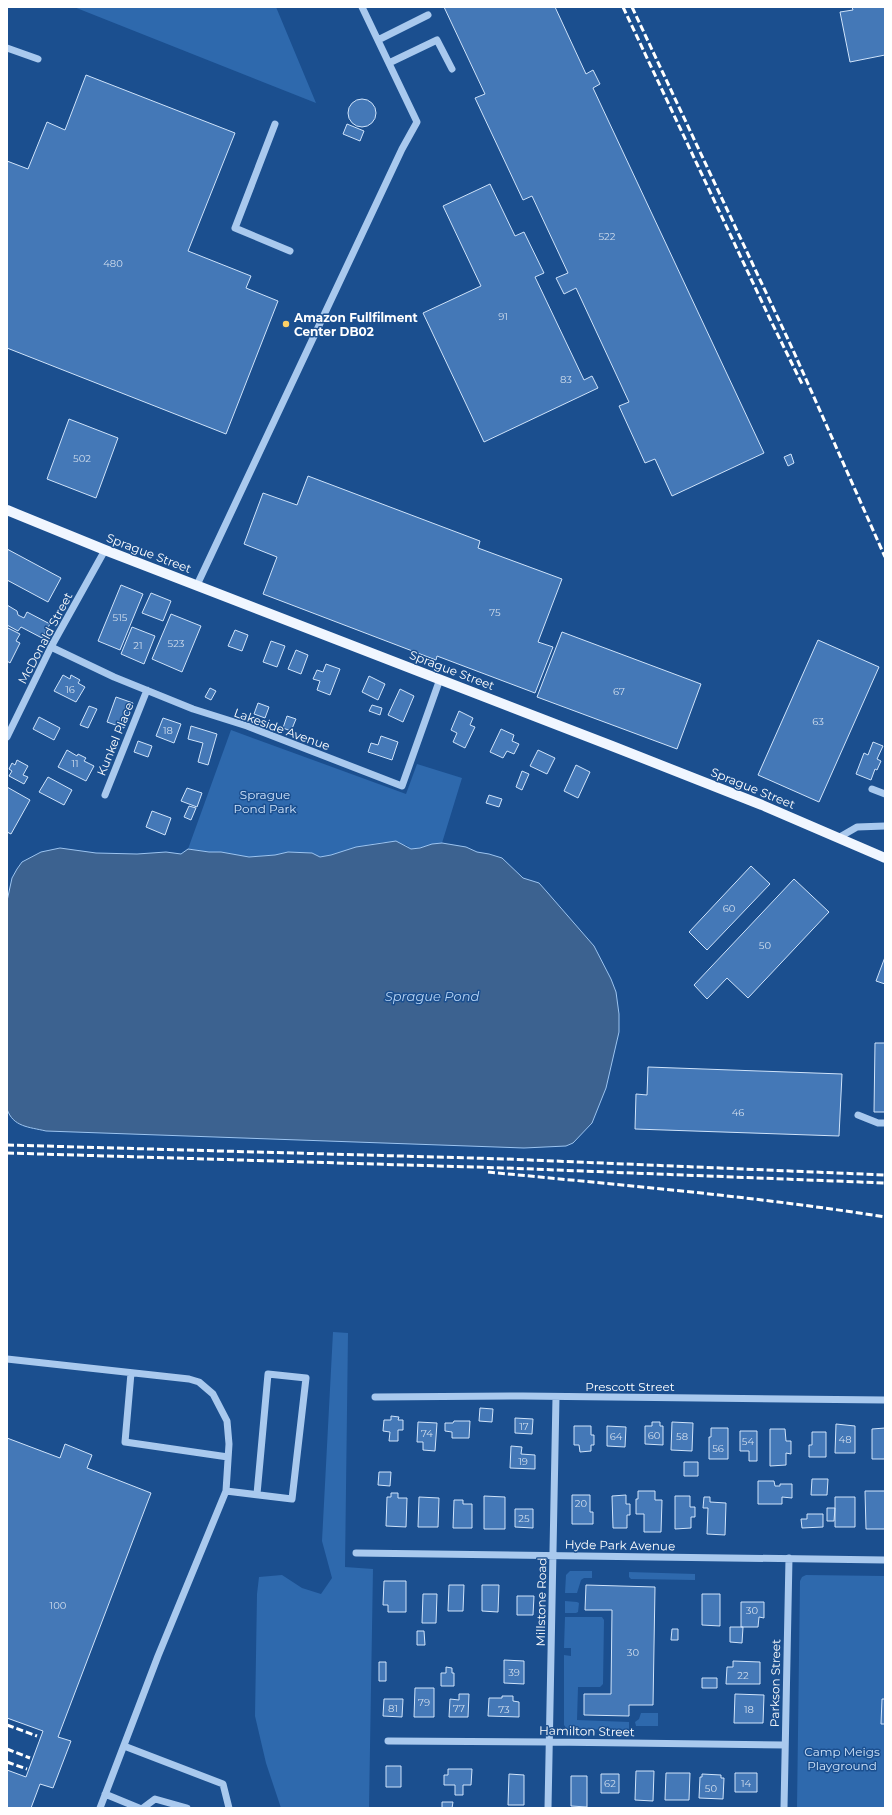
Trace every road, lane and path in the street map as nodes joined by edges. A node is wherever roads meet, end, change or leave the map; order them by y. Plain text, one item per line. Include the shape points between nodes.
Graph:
1 (362, 7) edge
2 (428, 15) dead end
3 (378, 40) junction
4 (7, 48) edge
5 (38, 59) dead end
6 (389, 63) junction
7 (452, 69) dead end
8 (274, 124) dead end
9 (290, 251) dead end
10 (7, 510) edge
11 (105, 550) junction
12 (197, 585) junction
13 (51, 647) junction
14 (440, 680) junction
15 (147, 690) junction
16 (7, 737) edge
17 (872, 789) dead end
18 (885, 794) edge
19 (105, 795) dead end
20 (885, 826) edge
21 (838, 838) junction
22 (885, 858) edge
23 (858, 1115) dead end
24 (885, 1123) edge
25 (7, 1359) edge
26 (131, 1373) junction
27 (375, 1397) dead end
28 (556, 1397) junction
29 (885, 1400) edge
30 (228, 1457) junction
31 (226, 1491) junction
32 (258, 1494) junction
33 (356, 1553) dead end
34 (553, 1555) junction
35 (789, 1558) junction
36 (885, 1560) edge
37 (388, 1741) dead end
38 (550, 1742) junction
39 (124, 1746) junction
40 (785, 1746) junction
41 (105, 1794) junction
42 (100, 1808) edge
43 (139, 1808) edge
44 (143, 1808) edge
45 (187, 1808) edge
46 (229, 1808) edge
47 (548, 1808) edge
48 (784, 1808) edge

1 - 3 street
2 - 3 street
3 - 6 street
4 - 5 street
6 - 7 street via 437,40
6 - 12 street via 417,122
8 - 9 street via 235,228
10 - 11 main road, Sprague Street
11 - 12 main road, Sprague Street
11 - 13 street, McDonald Street
12 - 14 main road, Sprague Street
13 - 15 street, Lakeside Avenue
13 - 16 street, McDonald Street
14 - 15 street, Lakeside Avenue via 402,786
14 - 21 main road, Sprague Street via 762,805
15 - 19 street, Kunkel Place
17 - 18 street
20 - 21 street via 857,827
21 - 22 main road, Sprague Street
23 - 24 street
25 - 26 street
26 - 30 street via 189,1380 199,1382 207,1388 218,1402 227,1421
26 - 30 street via 125,1442
27 - 28 street, Prescott Street
28 - 29 street, Prescott Street
28 - 34 street, Millstone Road
30 - 31 street
31 - 32 street
31 - 39 street
32 - 32 street via 292,1499 306,1378 268,1374
33 - 34 street, Hyde Park Avenue
34 - 35 street, Hyde Park Avenue
34 - 38 street, Millstone Road
35 - 36 street, Hyde Park Avenue
35 - 40 street, Parkson Street
37 - 38 street, Hamilton Street
38 - 40 street, Hamilton Street
38 - 47 street, Millstone Road
39 - 41 street
39 - 46 street via 222,1784
40 - 48 street, Parkson Street
41 - 42 street
41 - 43 street
44 - 45 street via 155,1799

